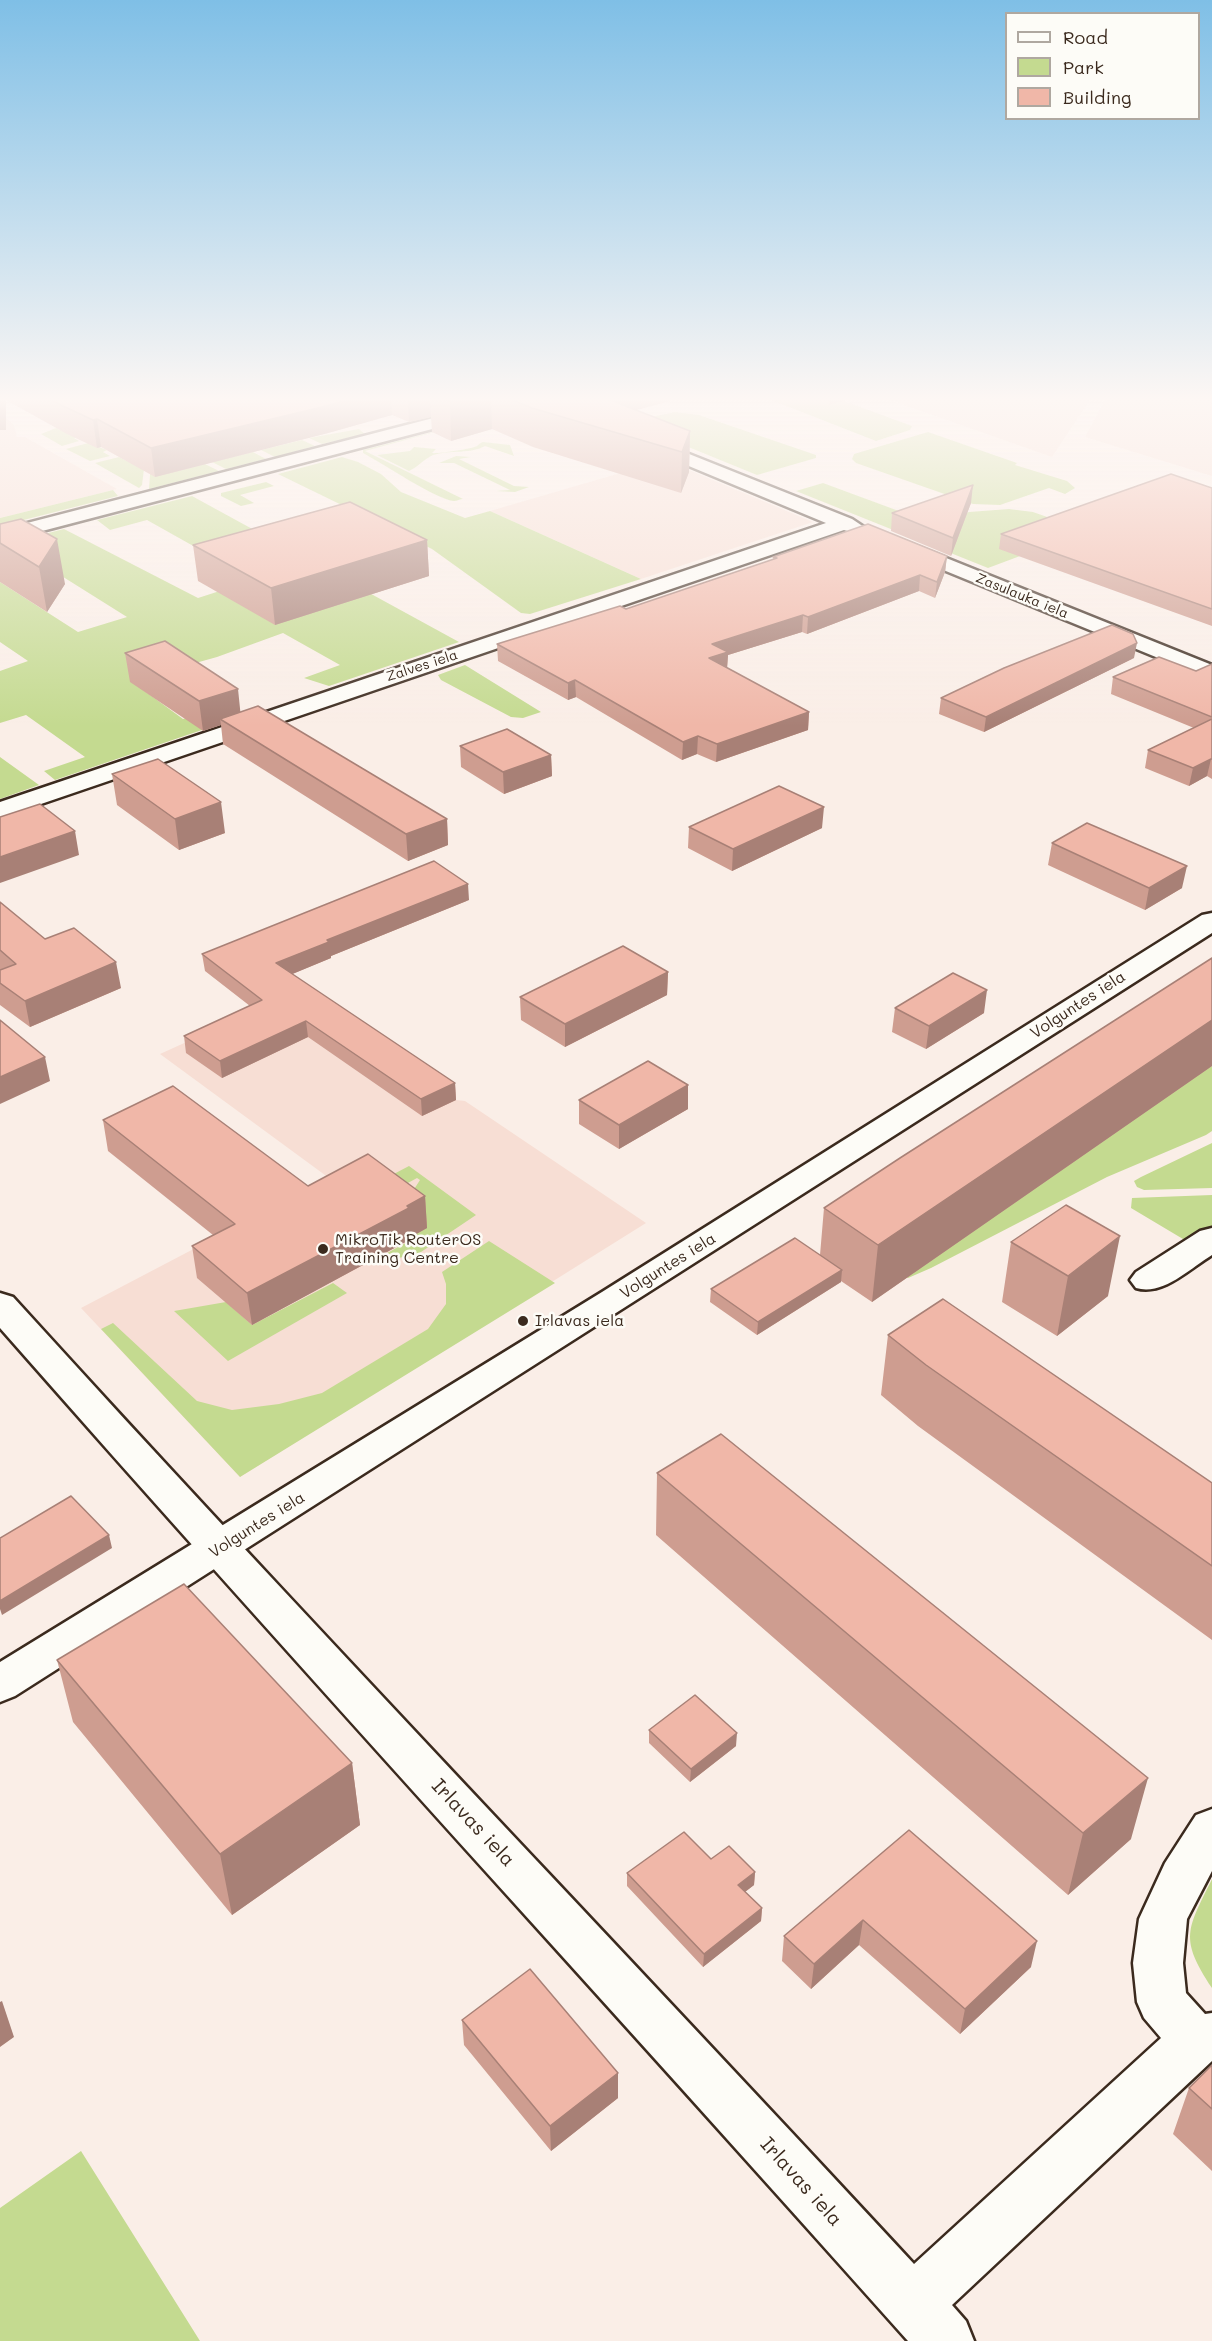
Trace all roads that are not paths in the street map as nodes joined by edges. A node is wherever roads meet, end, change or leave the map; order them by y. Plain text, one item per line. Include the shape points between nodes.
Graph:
1 (111, 507) edge
2 (806, 507) edge
3 (845, 523) junction
4 (869, 533) edge
5 (0, 536) edge
6 (890, 542) edge
7 (1212, 673) edge
8 (0, 810) edge
9 (1212, 921) edge
10 (1212, 1239) edge
11 (1148, 1280) dead end
12 (0, 1305) edge
13 (218, 1549) junction
14 (0, 1684) edge
15 (1212, 1829) edge
16 (1203, 2038) edge
17 (929, 2323) edge

1 - 5 street
2 - 3 street
3 - 4 street
3 - 8 street, Zalves iela
6 - 7 street, Zasulauka iela
9 - 13 street, Volguntes iela
10 - 11 street
12 - 13 street, Irlavas iela
13 - 14 street, Volguntes iela
13 - 17 street, Irlavas iela
15 - 16 street via 1163,1919 1158,1963 1162,2002
16 - 17 street via 1119,2114

